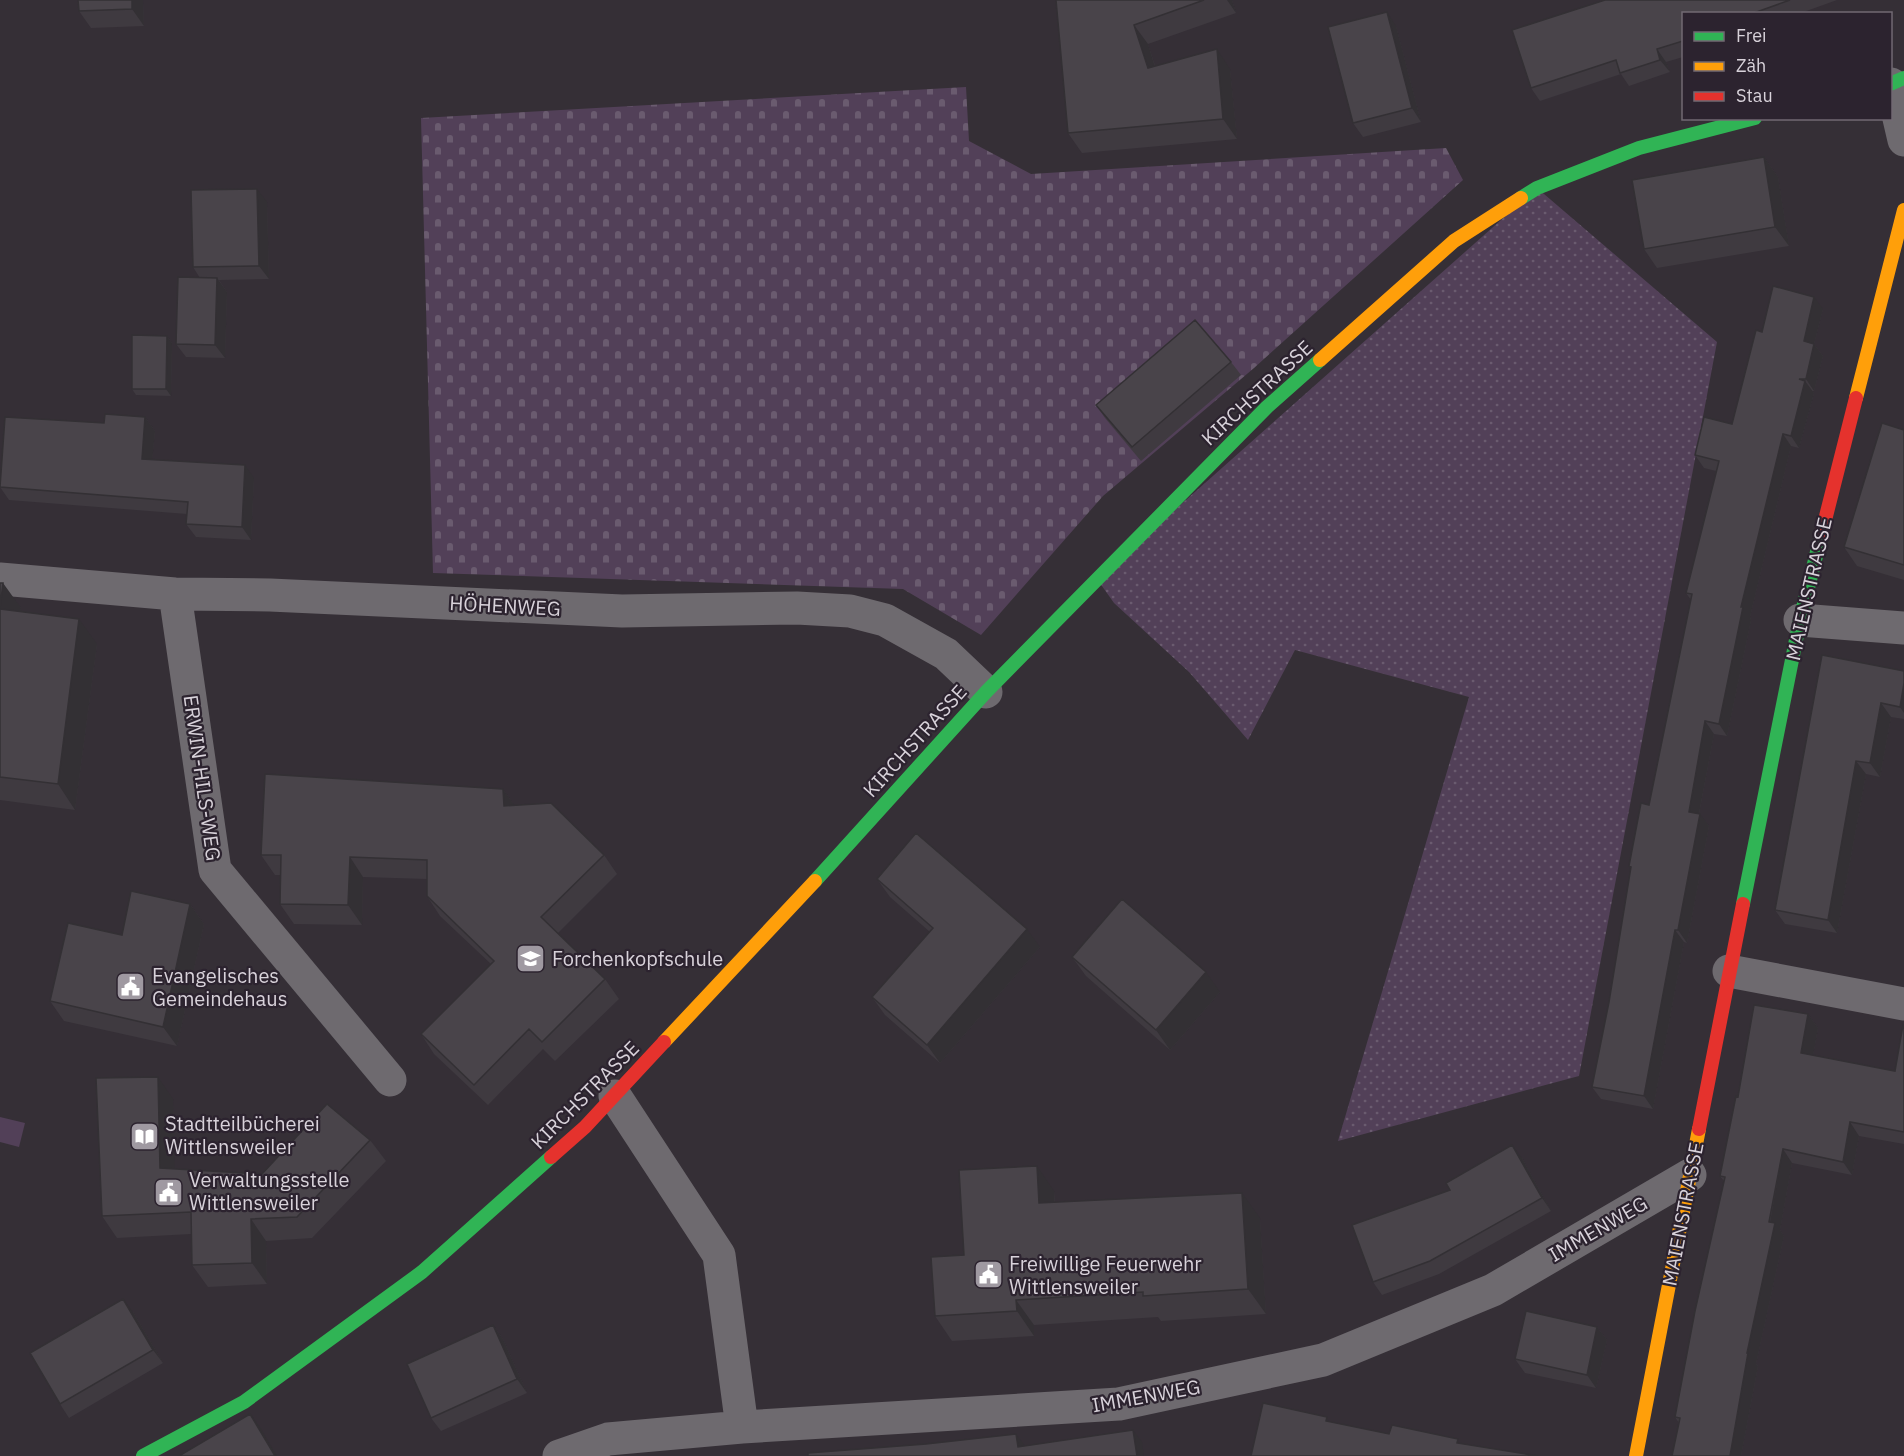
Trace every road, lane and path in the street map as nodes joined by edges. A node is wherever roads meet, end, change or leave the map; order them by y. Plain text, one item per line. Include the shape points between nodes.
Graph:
1 (1892, 88) edge
2 (1747, 120) edge
3 (1904, 140) edge
4 (1904, 210) edge
5 (0, 579) edge
6 (175, 594) junction
7 (1800, 620) junction
8 (1904, 628) edge
9 (986, 692) junction
10 (1729, 971) junction
11 (1904, 1004) edge
12 (390, 1080) dead end
13 (615, 1096) junction
14 (1690, 1175) junction
15 (742, 1427) junction
16 (143, 1456) edge
17 (559, 1456) edge
18 (1636, 1456) edge

1 - 3 street
2 - 9 street, KIRCHSTRASSE via 1639,148 1537,188 1454,241 1267,408
4 - 7 street, MAIENSTRASSE
5 - 6 street, HÖHENWEG
6 - 9 street, HÖHENWEG via 622,611 850,610 885,620 946,654
6 - 12 street, ERWIN-HILS-WEG via 215,870
7 - 8 street
7 - 10 street, MAIENSTRASSE
9 - 13 street, KIRCHSTRASSE
10 - 11 street
10 - 14 street, MAIENSTRASSE
13 - 15 street via 719,1256
13 - 16 street, KIRCHSTRASSE via 422,1272 244,1402
14 - 15 street, IMMENWEG via 1493,1290 1323,1360 1119,1404
14 - 18 street, MAIENSTRASSE
15 - 17 street, IMMENWEG via 608,1439

